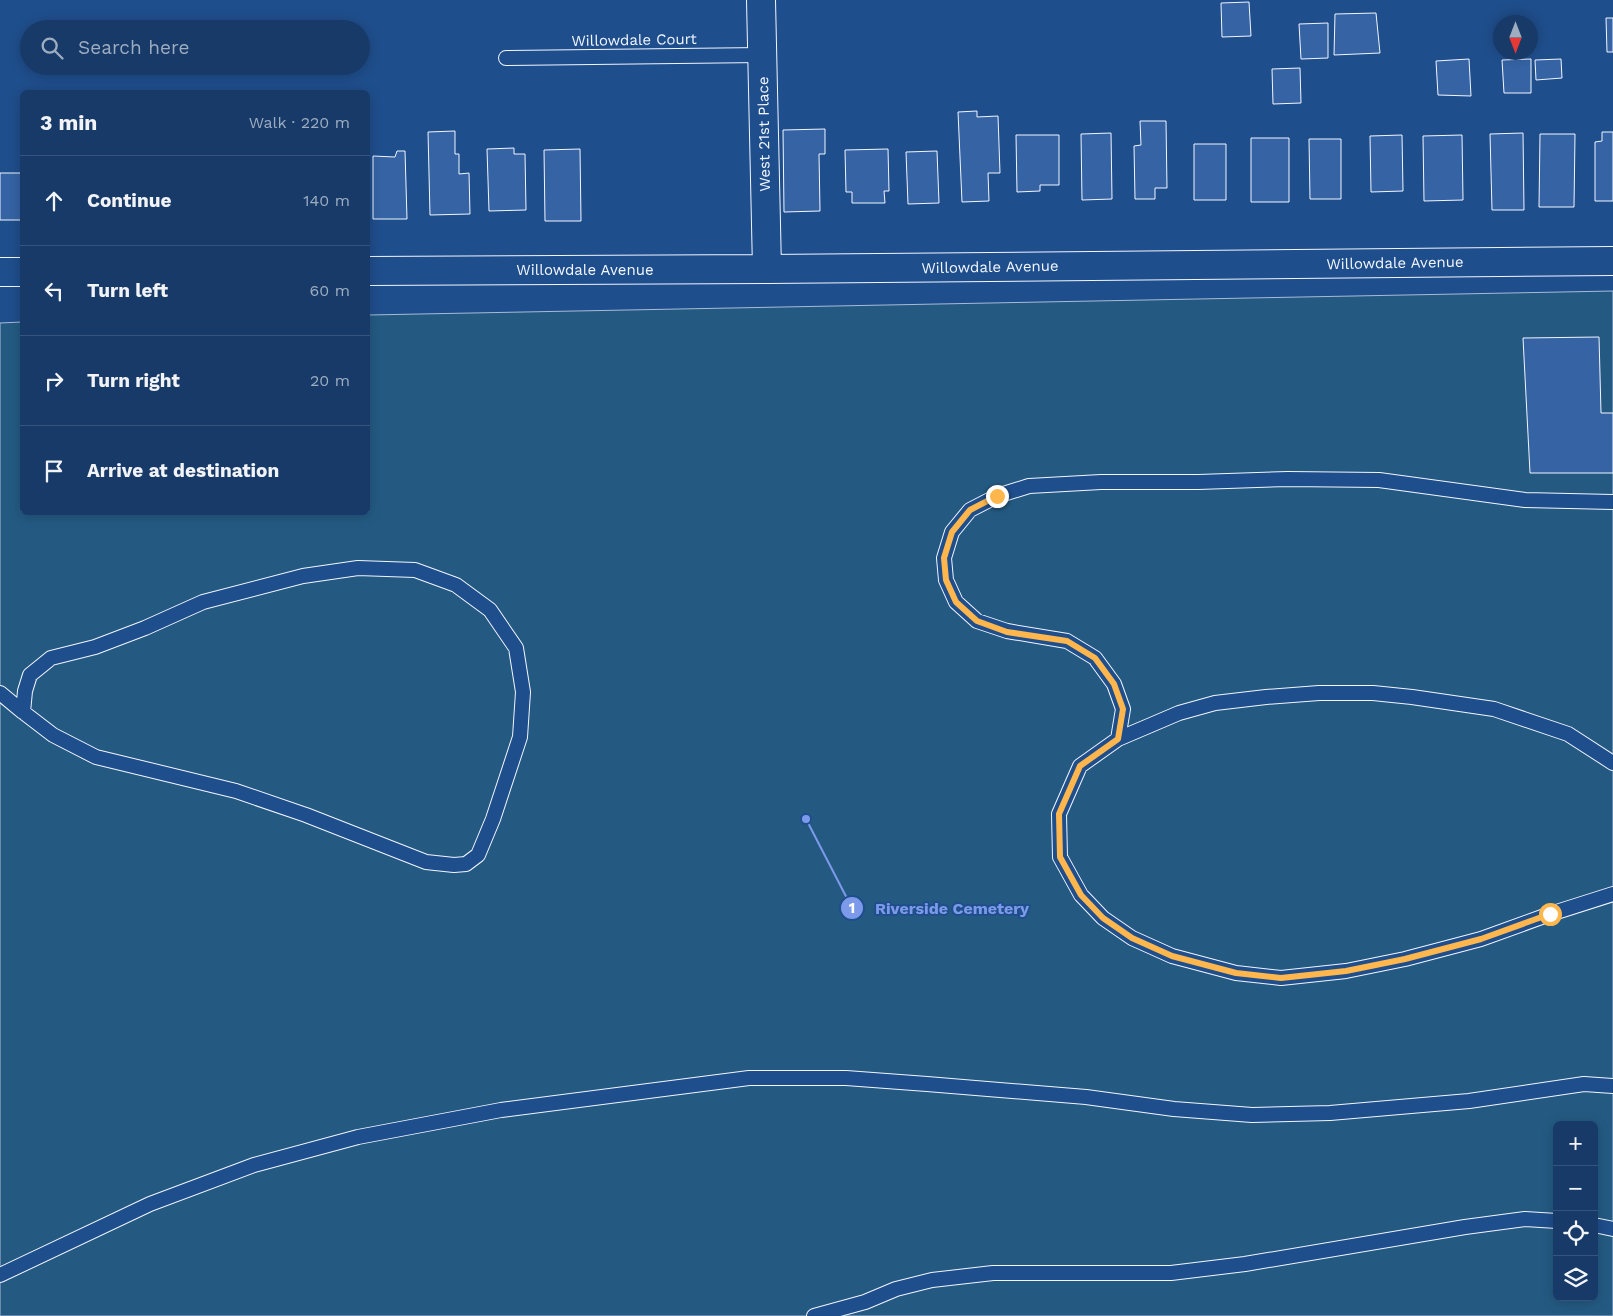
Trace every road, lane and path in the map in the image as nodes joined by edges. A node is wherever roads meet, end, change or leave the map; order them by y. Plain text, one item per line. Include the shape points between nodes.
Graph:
1 (761, 0) edge
2 (762, 55) junction
3 (506, 58) dead end
4 (1613, 261) edge
5 (767, 269) junction
6 (370, 271) edge
7 (0, 272) edge
8 (20, 272) edge
9 (1613, 502) edge
10 (0, 693) edge
11 (22, 712) junction
12 (1118, 739) junction
13 (1613, 763) edge
14 (1613, 894) edge
15 (1613, 1086) edge
16 (1553, 1221) edge
17 (1598, 1226) edge
18 (1613, 1229) edge
19 (0, 1275) edge
20 (865, 1302) junction
21 (814, 1316) edge
22 (860, 1316) edge

1 - 2 street, West 21st Place
2 - 3 lane, Willowdale Court
2 - 5 street, West 21st Place
4 - 5 street, Willowdale Avenue
5 - 6 street, Willowdale Avenue
7 - 8 street
9 - 12 lane via 1525,500 1379,480 1288,479 1029,486 997,496 970,510 952,532 944,558 946,580 956,602 977,621 1007,632 1067,641 1095,658 1114,684 1123,709
10 - 11 lane
11 - 11 lane via 53,735 96,756 236,791 426,862 454,865 466,864 478,855 493,819 520,737 523,692 516,648 490,610 456,585 415,570 358,568 303,576 203,602 95,647 51,658 30,675
12 - 13 lane via 1179,713 1215,703 1319,693 1372,693 1494,709 1568,734
12 - 14 lane via 1080,766 1059,814 1060,857 1081,895 1103,918 1132,938 1172,956 1236,973 1281,978 1346,971 1481,939
15 - 19 lane via 1584,1084 1460,1102 1330,1113 1252,1115 846,1078 749,1078 501,1110 358,1136 254,1164 159,1201
16 - 20 lane via 1525,1219 1465,1227 1245,1264 1171,1273 993,1273 932,1280 896,1288
17 - 18 lane
20 - 21 lane
20 - 22 lane

